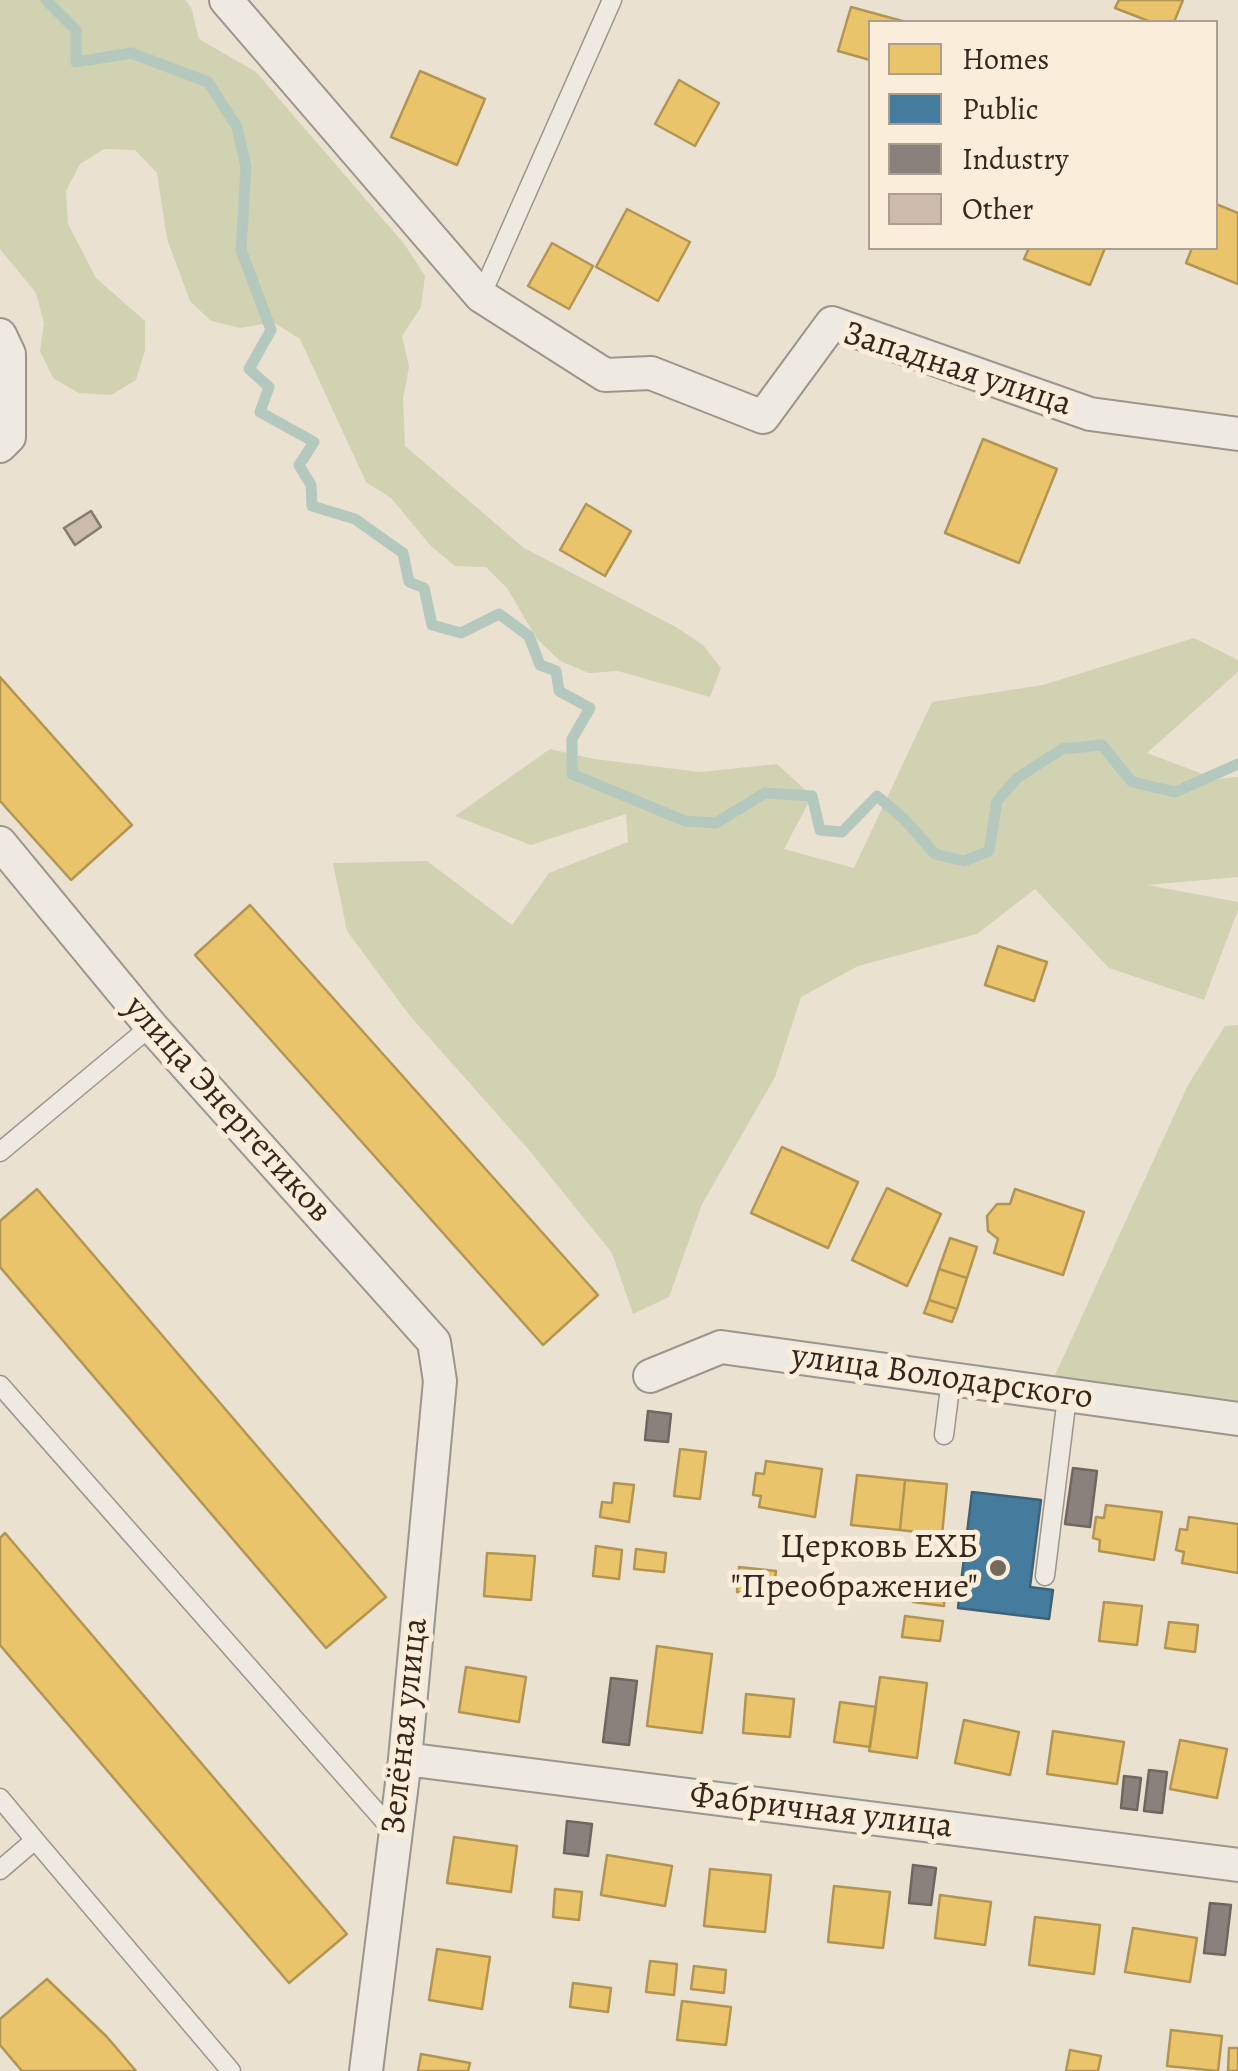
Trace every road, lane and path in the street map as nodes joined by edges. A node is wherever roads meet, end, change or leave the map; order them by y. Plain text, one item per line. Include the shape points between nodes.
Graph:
1 (226, 0) edge
2 (612, 0) edge
3 (480, 296) junction
4 (0, 336) edge
5 (1238, 434) edge
6 (5, 442) edge
7 (0, 843) edge
8 (150, 1026) junction
9 (0, 1152) edge
10 (650, 1376) dead end
11 (951, 1380) junction
12 (440, 1381) joint
13 (0, 1385) edge
14 (1067, 1396) junction
15 (1238, 1419) edge
16 (944, 1436) dead end
17 (1046, 1576) dead end
18 (404, 1759) junction
19 (0, 1798) edge
20 (396, 1833) junction
21 (35, 1840) junction
22 (1238, 1865) edge
23 (0, 1870) edge
24 (231, 2071) edge
25 (366, 2071) edge

1 - 3 street, Западная улица
2 - 3 lane
3 - 5 street, Западная улица via 605,374 651,374 763,417 832,324 1090,414
4 - 6 street via 9,354
7 - 8 street, улица Энергетиков
8 - 9 lane
8 - 12 street, улица Энергетиков via 434,1342
10 - 11 street, улица Володарского via 722,1346
11 - 14 street, улица Володарского
11 - 16 lane
12 - 18 street, Зелёная улица
13 - 20 lane
14 - 15 street, улица Володарского
14 - 17 lane
18 - 20 street, Зелёная улица
18 - 22 street, Фабричная улица
19 - 21 lane
20 - 25 street, Зелёная улица
21 - 23 lane
21 - 24 lane

